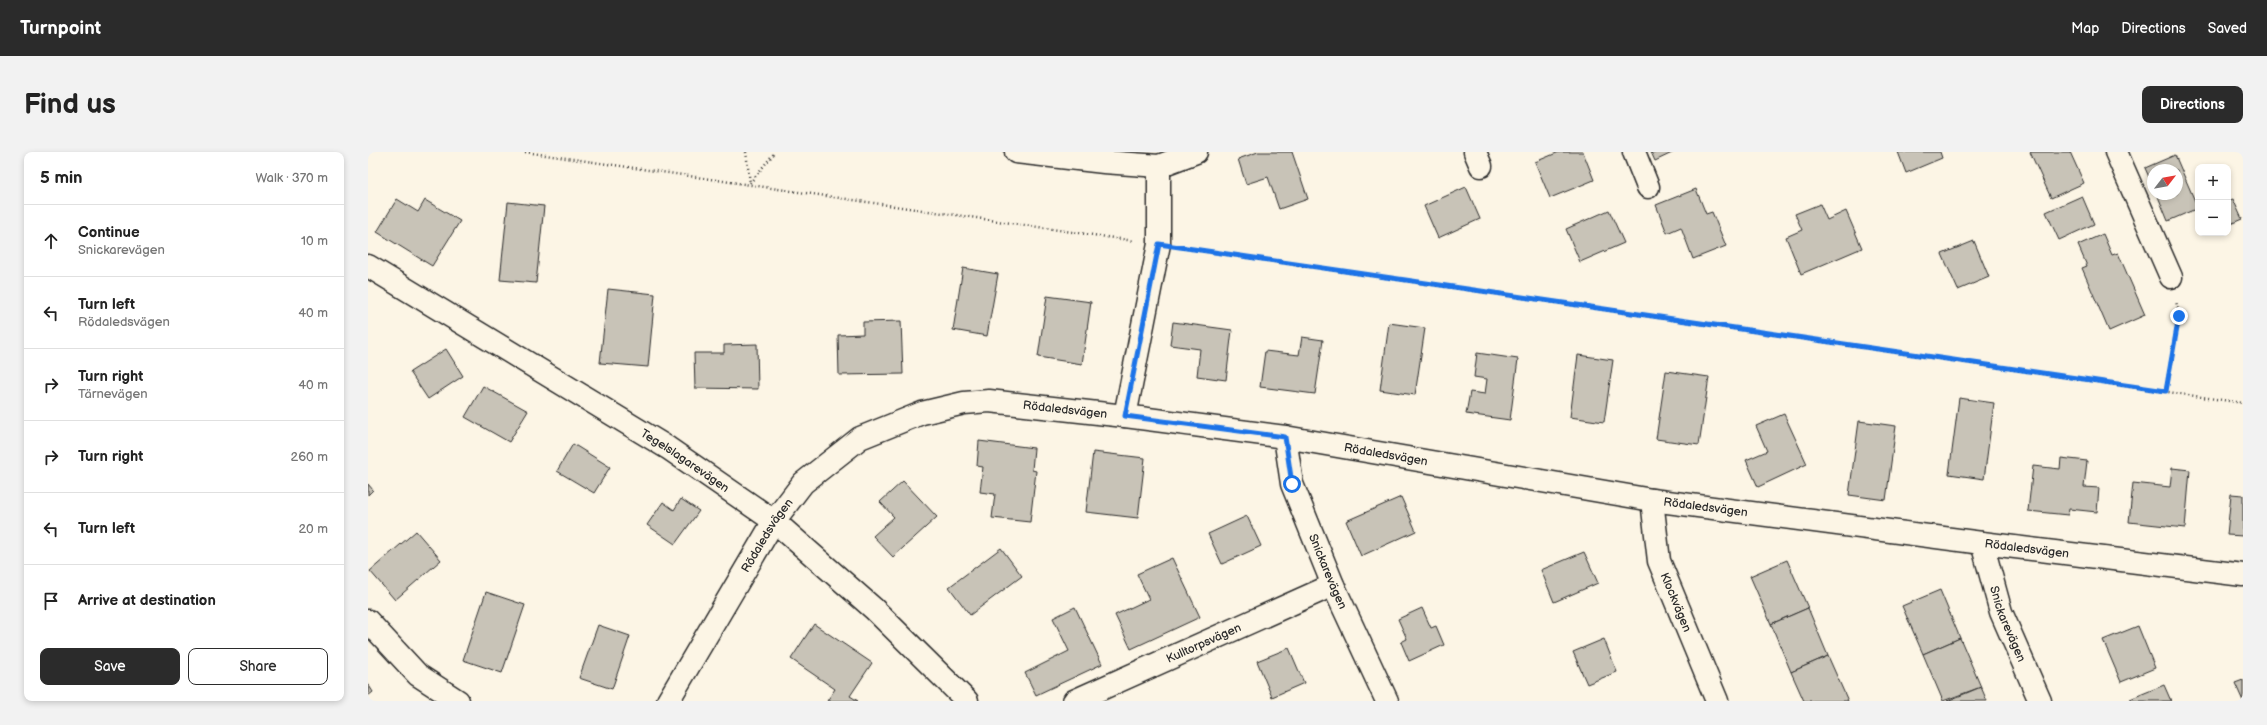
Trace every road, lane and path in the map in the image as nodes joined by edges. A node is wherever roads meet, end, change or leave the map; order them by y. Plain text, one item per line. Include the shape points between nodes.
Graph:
1 (525, 152) edge
2 (746, 152) edge
3 (775, 152) edge
4 (1016, 152) edge
5 (1196, 152) edge
6 (1634, 152) edge
7 (2116, 152) edge
8 (1159, 166) junction
9 (750, 184) junction
10 (1648, 187) dead end
11 (1159, 244) junction
12 (368, 266) edge
13 (2171, 277) joint
14 (2166, 391) junction
15 (2243, 402) edge
16 (1125, 416) junction
17 (1285, 437) junction
18 (1652, 500) junction
19 (774, 521) junction
20 (1982, 543) junction
21 (2243, 575) edge
22 (1334, 585) junction
23 (368, 621) edge
24 (458, 701) edge
25 (668, 701) edge
26 (968, 701) edge
27 (1074, 701) edge
28 (1387, 701) edge
29 (1717, 701) edge
30 (2040, 701) edge

1 - 9 path
2 - 9 path
3 - 9 path
4 - 8 street
5 - 8 street
6 - 10 street
7 - 13 street
8 - 11 street
9 - 11 path
11 - 14 path
11 - 16 street
12 - 19 street, Tegelslagarevägen via 668,448
13 - 14 path via 2179,316
14 - 15 path
16 - 17 street, Rödaledsvägen
16 - 19 street, Rödaledsvägen via 989,401 964,403 922,413 860,438 842,451 803,483
17 - 18 street, Rödaledsvägen
17 - 22 street, Snickarevägen via 1292,484
18 - 20 street, Rödaledsvägen
18 - 29 street, Klockvägen via 1659,561
19 - 25 street, Rödaledsvägen
19 - 26 street, Tegelslagarevägen via 874,609
20 - 21 street, Rödaledsvägen
20 - 30 street, Snickarevägen via 2001,612
22 - 27 street, Kulltorpsvägen
22 - 28 street, Snickarevägen
23 - 24 street via 418,675

